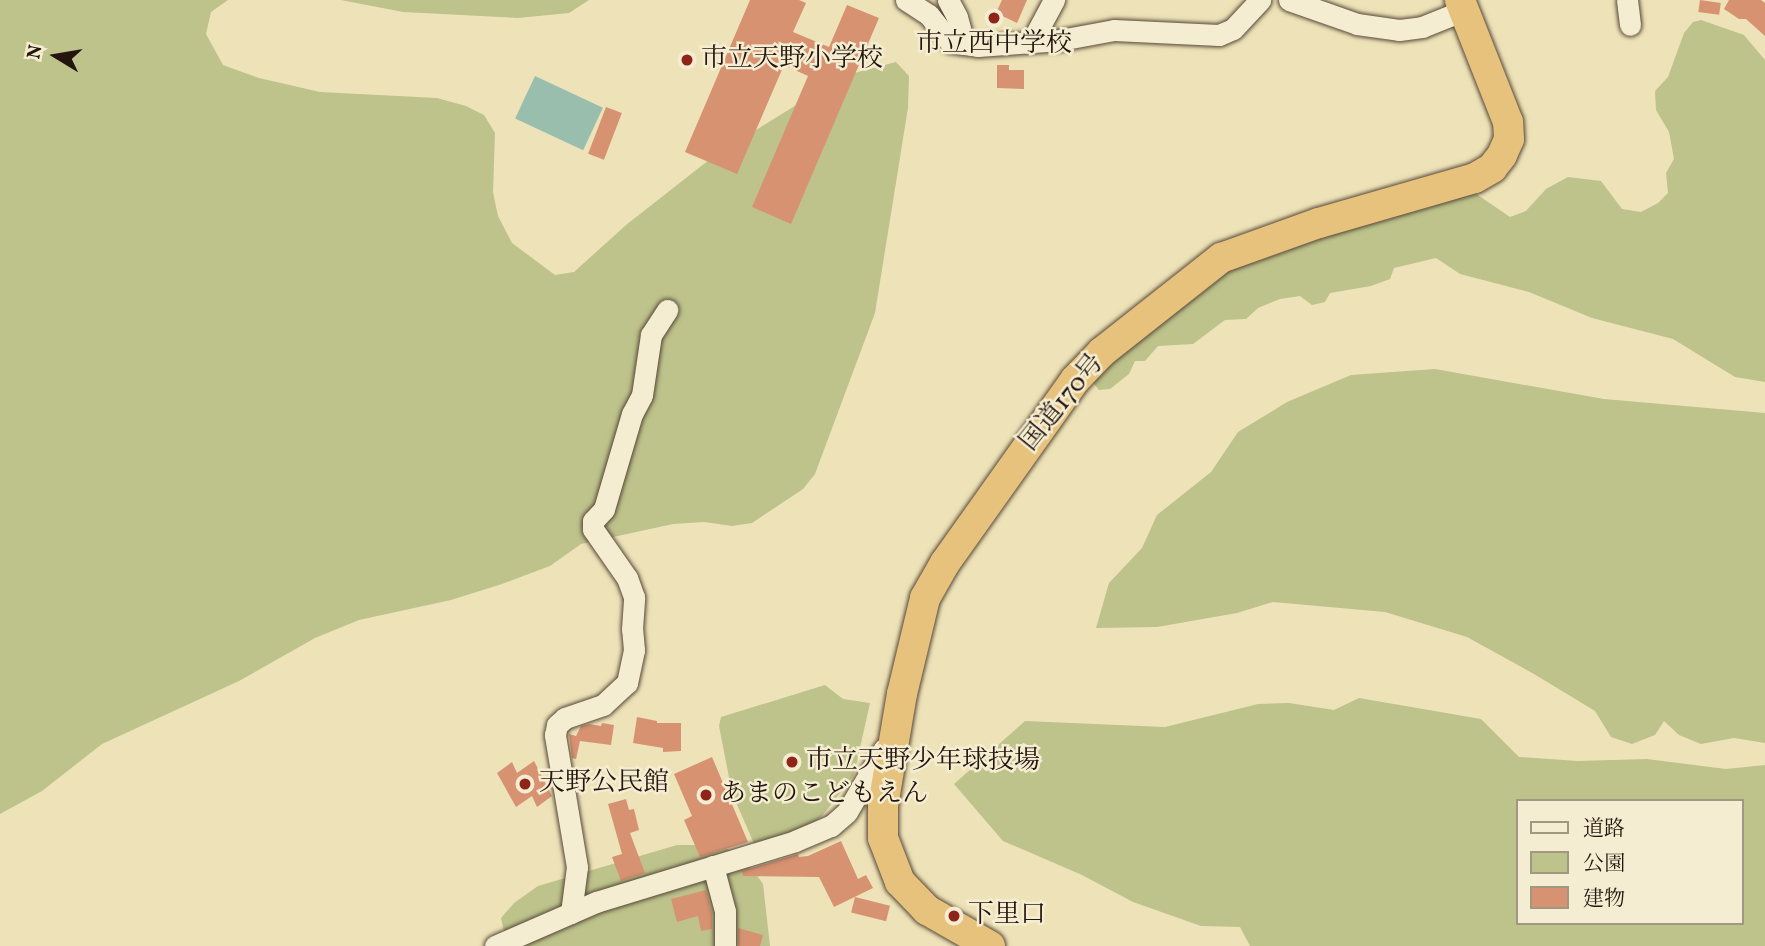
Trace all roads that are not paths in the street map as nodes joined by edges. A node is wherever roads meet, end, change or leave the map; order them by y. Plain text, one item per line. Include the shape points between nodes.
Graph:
1 (906, 0) edge
2 (1054, 0) edge
3 (1260, 0) edge
4 (1289, 0) edge
5 (1627, 0) edge
6 (1462, 5) edge
7 (956, 6) edge
8 (1630, 25) dead end
9 (1032, 41) junction
10 (964, 44) junction
11 (667, 310) dead end
12 (893, 746) junction
13 (713, 866) junction
14 (570, 913) junction
15 (495, 946) edge
16 (725, 946) edge
17 (990, 946) edge

1 - 10 street via 929,15 950,41
2 - 9 street
3 - 9 street via 1233,29 1219,36 1132,29
4 - 6 street via 1357,24 1399,30 1422,27
5 - 8 street
6 - 12 highway, 国道170号 via 1508,122 1509,139 1502,155 1475,178 1319,223 1221,258 1102,352 1052,409 925,598
7 - 10 street
9 - 10 street
11 - 14 street via 651,335 642,395 604,509 593,521 593,529 627,578 634,597 634,650 627,683 603,705 565,718 555,735 577,867
12 - 13 street via 884,749 847,812 831,827
12 - 17 highway, 国道170号 via 883,838 900,882 927,910
13 - 14 street
13 - 16 street via 725,911
14 - 15 street

